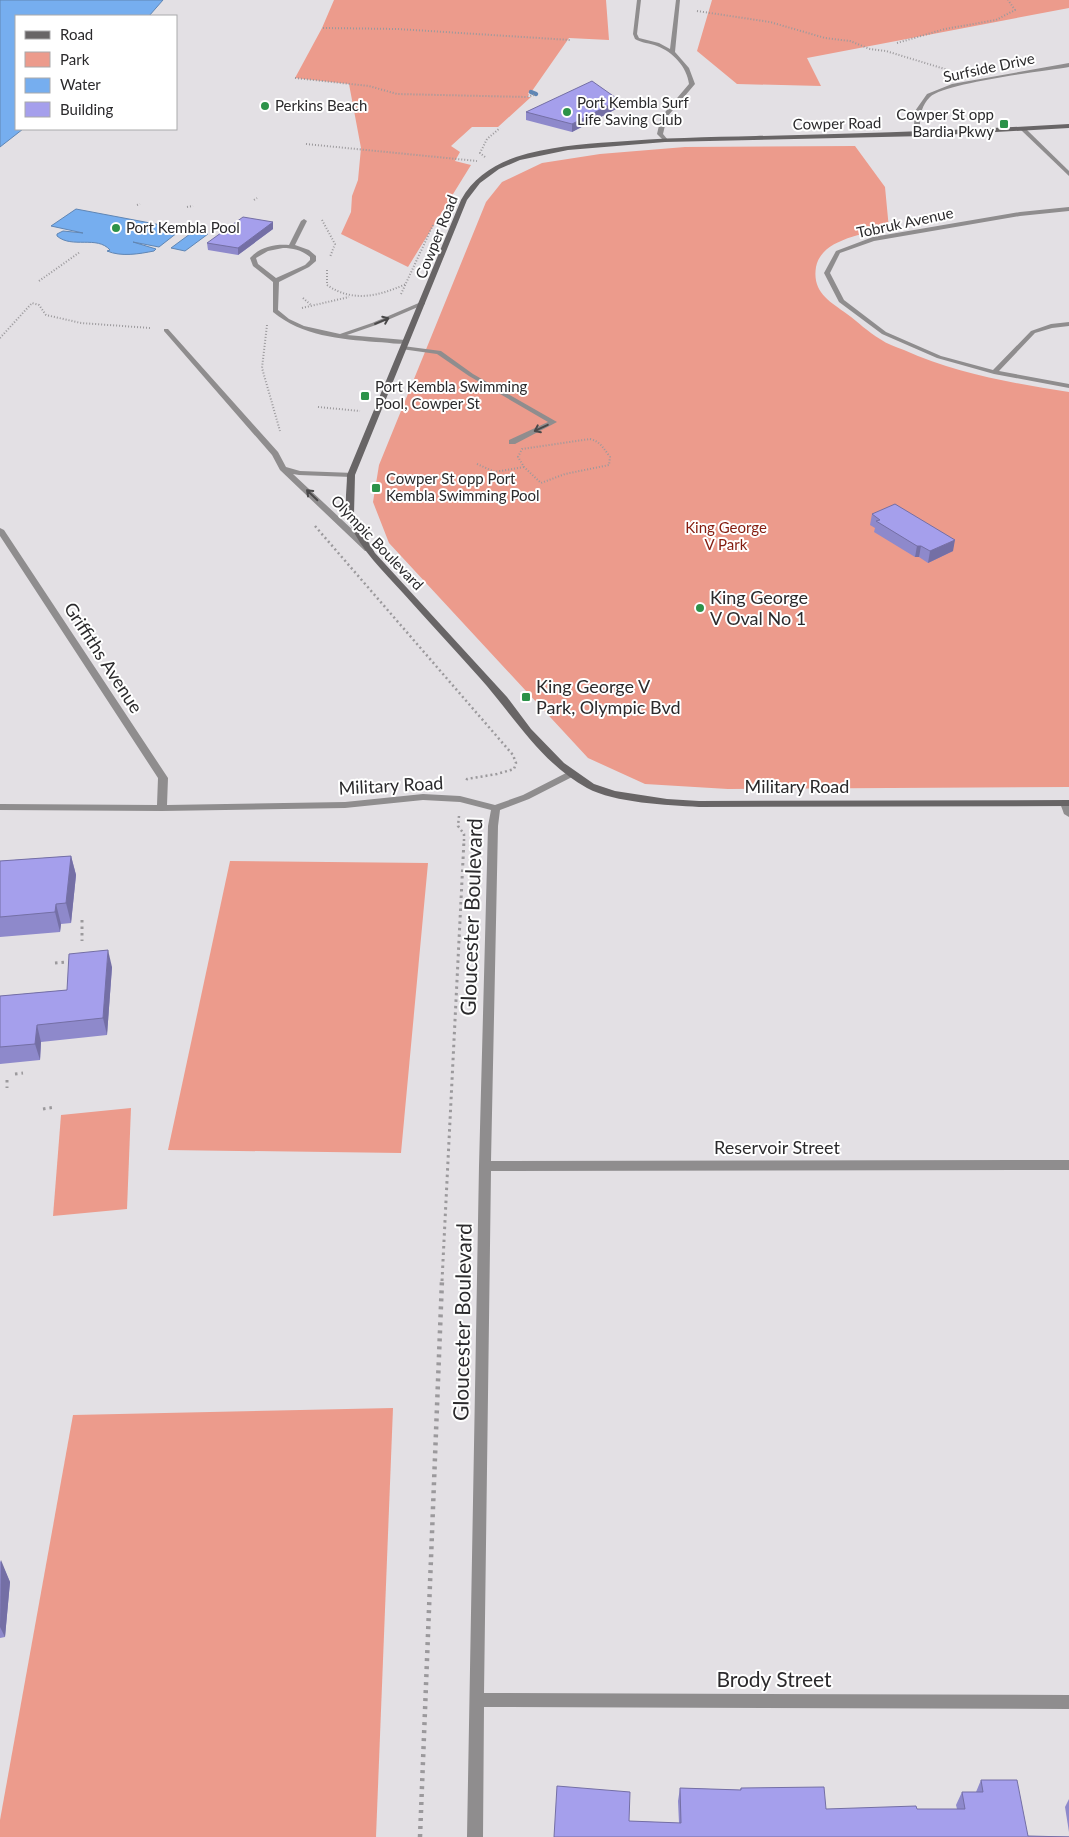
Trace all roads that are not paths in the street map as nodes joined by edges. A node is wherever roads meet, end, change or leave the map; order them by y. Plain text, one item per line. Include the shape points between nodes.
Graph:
1 (639, 0) edge
2 (678, 0) edge
3 (672, 53) junction
4 (1069, 65) edge
5 (1069, 126) edge
6 (1023, 129) junction
7 (925, 134) junction
8 (665, 140) junction
9 (1069, 174) edge
10 (1069, 209) edge
11 (304, 221) dead end
12 (291, 247) junction
13 (276, 281) junction
14 (423, 303) junction
15 (1069, 324) edge
16 (166, 330) road end
17 (340, 335) junction
18 (404, 345) junction
19 (994, 372) junction
20 (1069, 386) edge
21 (512, 442) dead end
22 (283, 468) junction
23 (351, 475) junction
24 (0, 530) edge
25 (372, 554) junction
26 (571, 774) junction
27 (1067, 803) edge
28 (0, 807) edge
29 (162, 808) junction
30 (496, 808) junction
31 (1069, 814) edge
32 (1069, 1165) edge
33 (485, 1166) junction
34 (478, 1700) junction
35 (1069, 1702) edge
36 (475, 1837) edge

1 - 3 street via 636,39
2 - 3 street
3 - 8 street via 686,67 692,84 664,116 660,134
4 - 7 street, Surfside Drive via 954,85 929,95 918,111 917,125
5 - 6 main road, Cowper Road
6 - 7 main road, Cowper Road
6 - 9 street
7 - 8 main road, Cowper Road
8 - 14 main road, Cowper Road via 554,151 517,159 489,172 469,191
10 - 19 street, Tobruk Avenue via 872,239 838,252 827,273 841,301 884,333 939,357
11 - 12 street
12 - 13 street via 309,252 313,261
12 - 13 street via 270,249 253,258
13 - 17 street via 275,311 279,315 318,332
17 -> 14 street
14 - 18 main road, Cowper Road
15 - 19 street via 1034,332
16 - 22 street, Olympic Boulevard
17 - 18 street
18 -> 21 street via 439,352 471,375 553,422
18 - 23 main road, Cowper Road
19 - 20 street, Tobruk Avenue
22 - 23 street via 299,474
25 -> 22 street, Olympic Boulevard
23 - 25 main road, Cowper Road via 350,514
24 - 29 street, Griffiths Avenue via 163,778
25 - 26 main road, Olympic Boulevard via 504,699 528,731
26 - 27 main road, Military Road via 614,794 667,802
26 - 30 street
27 - 31 street
28 - 29 street, Military Road
29 - 30 street, Military Road via 345,805 423,797 460,799
30 - 33 street, Gloucester Boulevard
32 - 33 street, Reservoir Street
33 - 34 street, Gloucester Boulevard
34 - 35 street, Brody Street
34 - 36 street, Gloucester Boulevard

